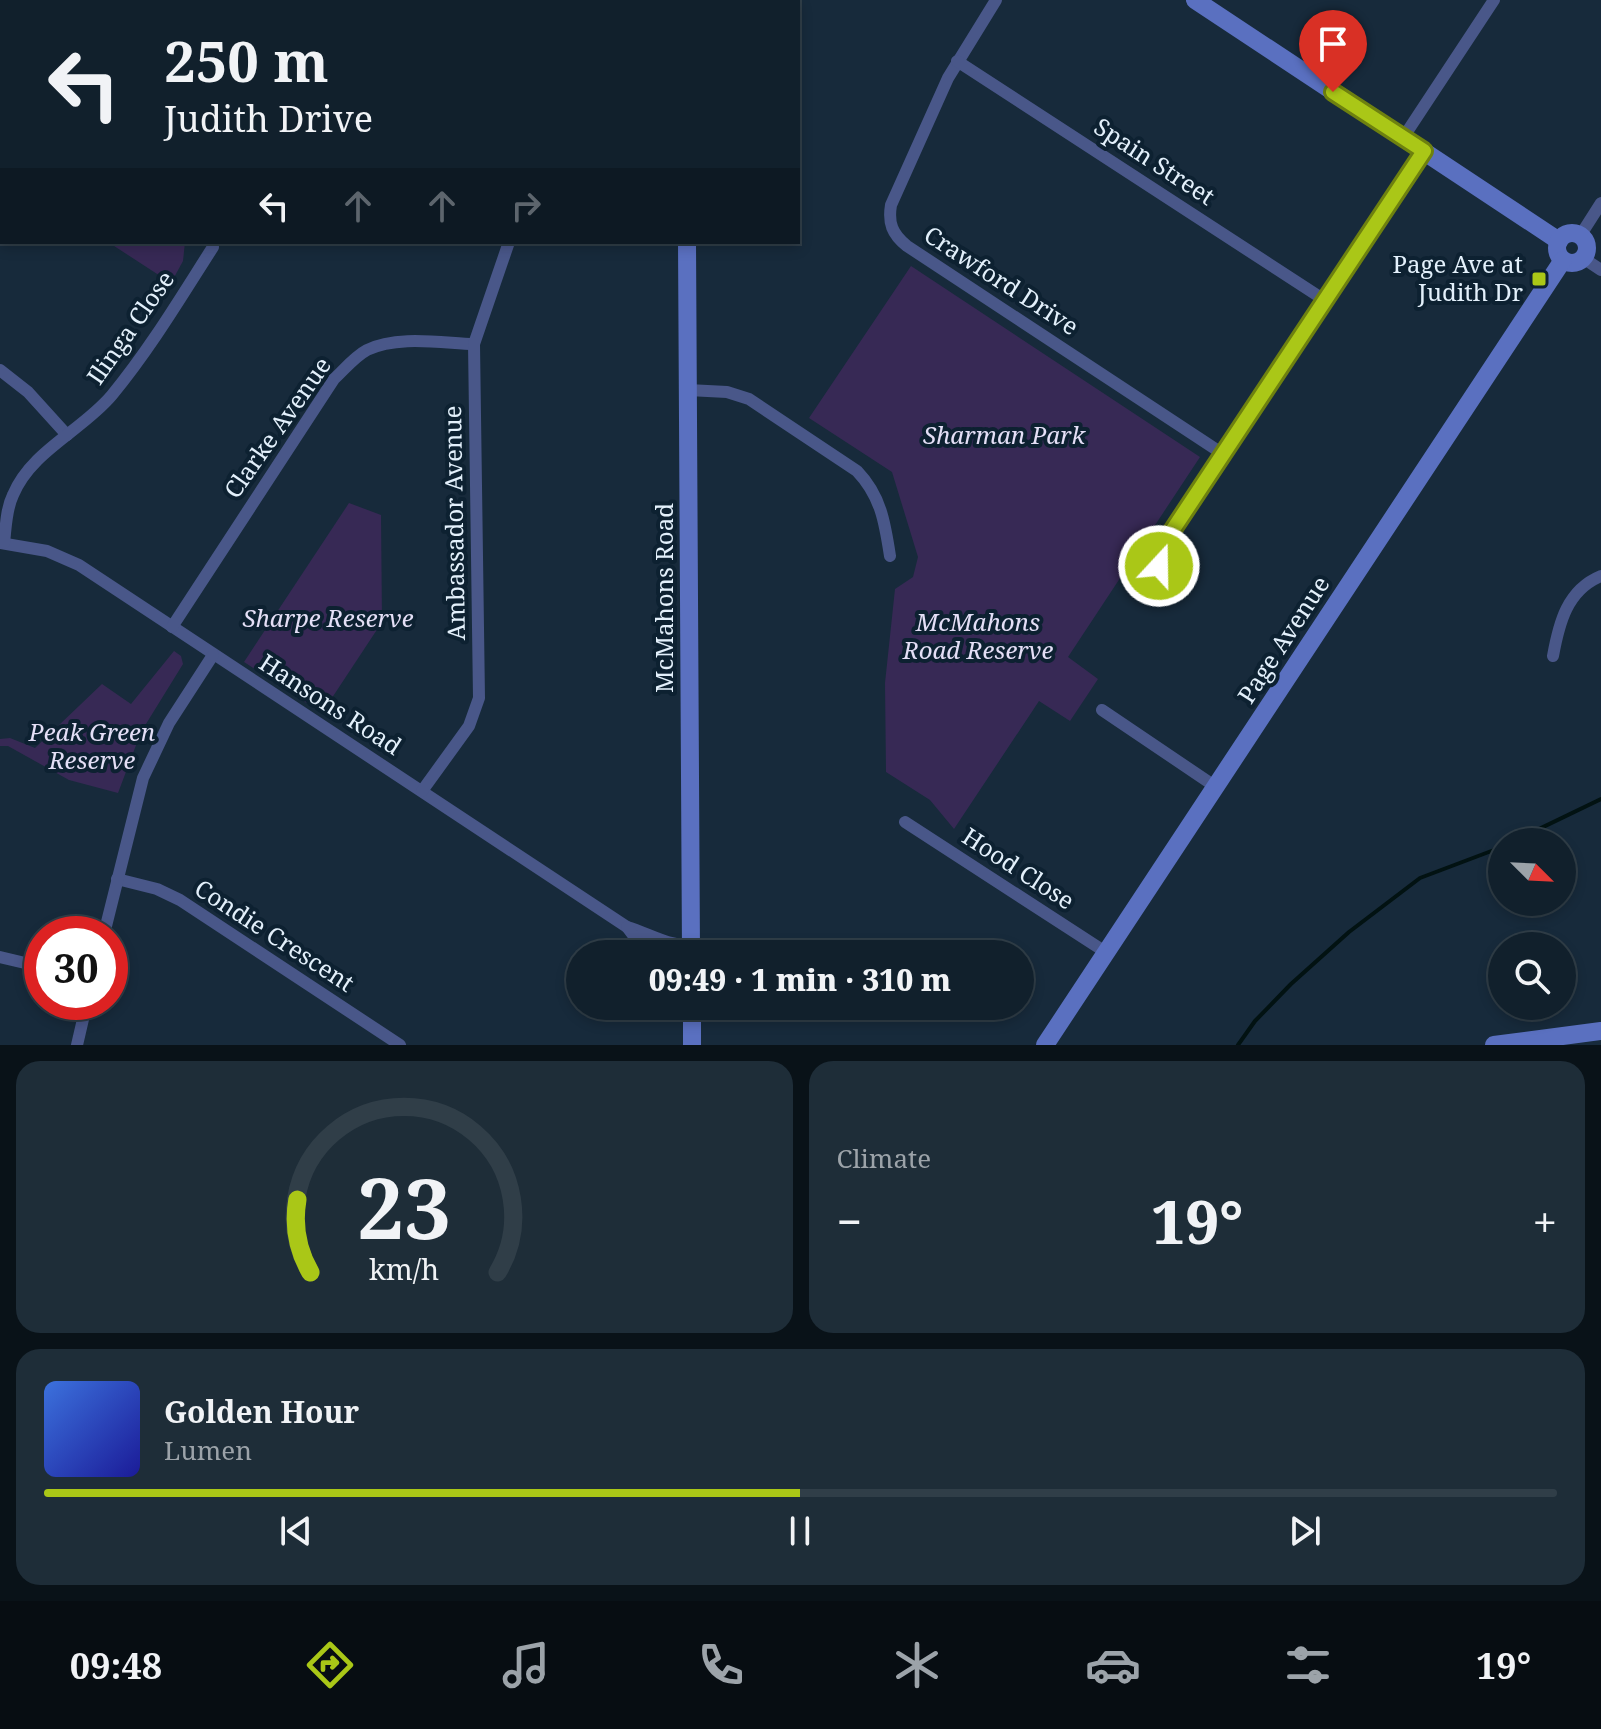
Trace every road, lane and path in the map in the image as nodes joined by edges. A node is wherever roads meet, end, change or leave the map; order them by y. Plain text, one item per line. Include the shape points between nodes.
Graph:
1 (996, 0) edge
2 (1195, 0) edge
3 (1494, 0) edge
4 (957, 61) junction
5 (1403, 138) junction
6 (1424, 151) junction
7 (1601, 203) edge
8 (1580, 236) junction
9 (1559, 241) junction
10 (508, 244) edge
11 (687, 244) edge
12 (213, 247) dead end
13 (1583, 258) junction
14 (1563, 260) junction
15 (1601, 270) edge
16 (1326, 301) junction
17 (474, 344) junction
18 (0, 370) edge
19 (688, 390) junction
20 (67, 435) junction
21 (1223, 454) junction
22 (2, 543) edge
23 (890, 556) dead end
24 (1159, 566) dead end
25 (1601, 576) edge
26 (172, 627) junction
27 (213, 655) junction
28 (1553, 656) dead end
29 (1102, 710) dead end
30 (1216, 787) junction
31 (422, 791) junction
32 (905, 822) dead end
33 (117, 879) junction
34 (108, 916) edge
35 (627, 927) junction
36 (637, 940) edge
37 (659, 940) edge
38 (691, 940) edge
39 (1107, 953) junction
40 (0, 957) edge
41 (24, 963) edge
42 (83, 1020) edge
43 (692, 1020) edge
44 (1601, 1031) edge
45 (1524, 1043) edge
46 (77, 1045) edge
47 (400, 1045) edge
48 (692, 1045) edge
49 (1045, 1045) edge
50 (1494, 1045) edge

1 - 4 street, Crawford Drive
2 - 5 street
3 - 5 street
4 - 16 street, Spain Street
4 - 21 street, Crawford Drive via 891,205 897,238
5 - 6 street
6 - 9 street
6 - 16 street
7 - 8 street
8 - 9 street via 1571,233
8 - 13 street via 1586,248
9 - 14 street
10 - 17 street, Ambassador Avenue
11 - 19 street, McMahons Road
12 - 20 street, Ilinga Close via 135,367 92,416
13 - 14 street
13 - 15 street
14 - 30 street, Page Avenue
16 - 21 street
17 - 26 street, Clarke Avenue via 397,342 368,349 354,360 334,379
17 - 31 street, Ambassador Avenue via 479,698 469,726
18 - 20 street
19 - 23 street via 749,399 857,471 878,498
19 - 38 street, McMahons Road
20 - 22 street, Ilinga Close via 14,492
21 - 24 street via 1164,543
22 - 26 street, Hansons Road via 47,551 79,565
25 - 28 street via 1581,587 1570,602
26 - 27 street, Hansons Road
27 - 31 street, Hansons Road
27 - 33 street via 169,723 143,778
29 - 30 street
30 - 39 street, Page Avenue
31 - 35 street, Hansons Road
32 - 39 street, Hood Close
33 - 34 street
33 - 47 street, Condie Crescent via 180,900
35 - 36 street, Hansons Road
35 - 37 street, Hansons Road
39 - 49 street, Page Avenue
40 - 41 street
42 - 46 street
43 - 48 street
44 - 45 street
45 - 50 street

